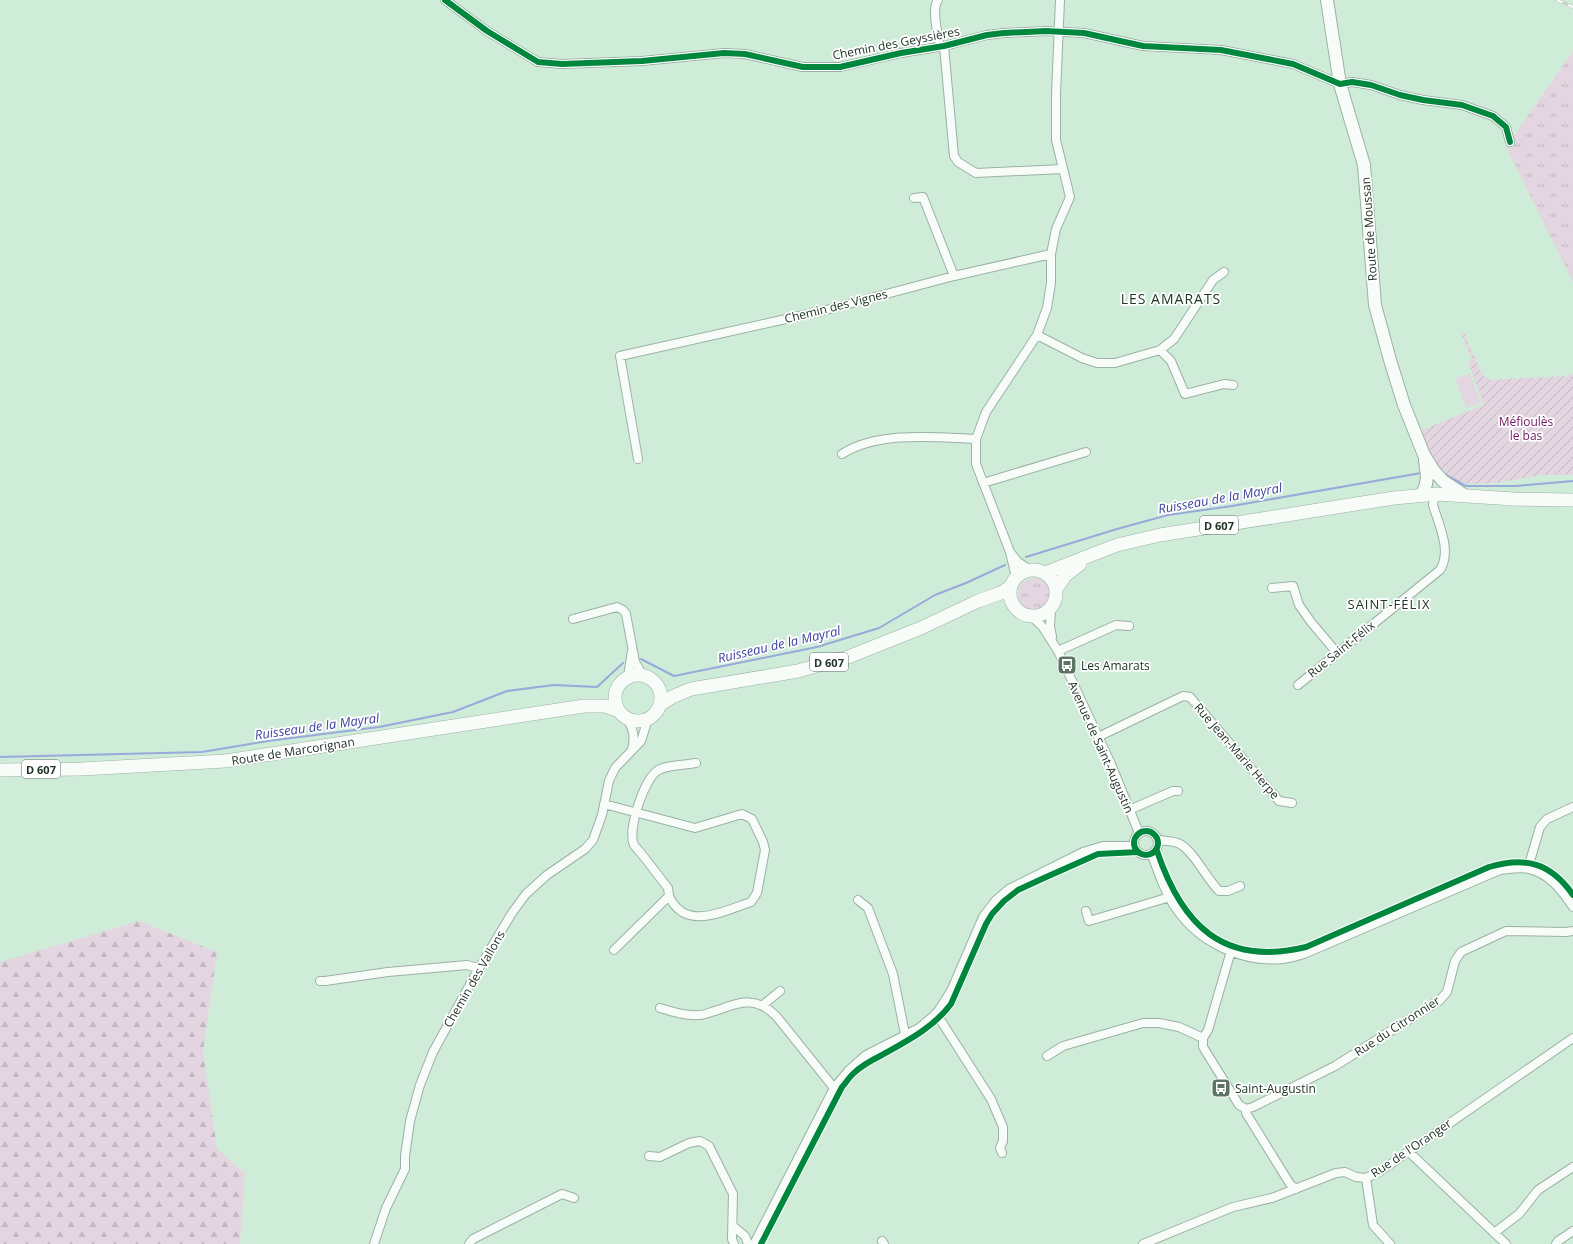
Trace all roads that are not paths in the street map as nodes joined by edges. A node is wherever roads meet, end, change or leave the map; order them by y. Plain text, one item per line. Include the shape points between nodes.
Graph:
1 (444, 0) edge
2 (938, 0) edge
3 (1060, 0) edge
4 (1327, 0) edge
5 (1058, 32) junction
6 (942, 46) junction
7 (1340, 84) junction
8 (1510, 142) dead end
9 (1063, 169) junction
10 (914, 198) dead end
11 (1051, 254) junction
12 (1224, 272) dead end
13 (954, 276) junction
14 (1037, 335) junction
15 (1160, 350) junction
16 (1233, 385) dead end
17 (976, 439) junction
18 (1086, 452) dead end
19 (842, 454) dead end
20 (1424, 455) junction
21 (638, 459) dead end
22 (983, 483) junction
23 (1464, 495) junction
24 (1428, 497) junction
25 (1514, 499) junction
26 (1573, 500) edge
27 (1010, 552) junction
28 (1093, 555) junction
29 (1030, 570) junction
30 (1045, 573) junction
31 (1013, 582) junction
32 (1272, 588) dead end
33 (1056, 589) junction
34 (1013, 605) junction
35 (1051, 609) junction
36 (960, 610) junction
37 (1032, 617) junction
38 (573, 619) dead end
39 (1129, 626) dead end
40 (1052, 640) junction
41 (632, 651) junction
42 (1058, 651) junction
43 (1337, 653) junction
44 (642, 674) junction
45 (628, 676) junction
46 (656, 682) junction
47 (1298, 684) dead end
48 (617, 687) junction
49 (691, 689) junction
50 (660, 704) junction
51 (584, 706) junction
52 (622, 714) junction
53 (648, 719) junction
54 (1098, 737) junction
55 (632, 750) junction
56 (696, 763) dead end
57 (0, 770) edge
58 (1178, 791) dead end
59 (1292, 803) dead end
60 (604, 804) junction
61 (1573, 806) edge
62 (1129, 810) junction
63 (636, 812) junction
64 (1139, 833) junction
65 (1159, 840) junction
66 (1134, 846) junction
67 (1152, 855) junction
68 (1528, 868) junction
69 (1240, 886) dead end
70 (669, 896) junction
71 (1170, 897) junction
72 (858, 900) dead end
73 (1573, 907) edge
74 (1086, 911) dead end
75 (1573, 931) edge
76 (614, 950) dead end
77 (1232, 952) junction
78 (479, 968) junction
79 (320, 980) dead end
80 (780, 991) dead end
81 (763, 1005) junction
82 (660, 1008) dead end
83 (936, 1013) junction
84 (905, 1034) junction
85 (1203, 1038) junction
86 (1573, 1038) edge
87 (1047, 1056) dead end
88 (834, 1088) junction
89 (1246, 1109) junction
90 (1409, 1152) junction
91 (1002, 1153) dead end
92 (649, 1156) dead end
93 (1573, 1167) edge
94 (1366, 1178) junction
95 (1296, 1189) junction
96 (574, 1198) dead end
97 (733, 1226) junction
98 (1573, 1231) edge
99 (1494, 1233) junction
100 (374, 1244) edge
101 (469, 1244) edge
102 (734, 1244) edge
103 (748, 1244) edge
104 (754, 1244) edge
105 (1143, 1244) edge
106 (1390, 1244) edge
107 (1506, 1244) edge
108 (1556, 1244) edge

1 - 6 street, Chemin des Geyssières via 487,31 538,62 562,64 642,61 731,53 763,57 803,67 840,67
2 - 6 street via 935,14
3 - 5 street
4 - 7 street, Route de Moussan
5 - 6 street, Chemin des Geyssières via 987,35
5 - 7 street, Chemin des Geyssières via 1084,33 1142,46 1221,50 1293,64
5 - 9 street via 1056,140
6 - 9 street via 954,156 958,162 976,173
7 - 8 street via 1352,82 1371,85 1400,95 1478,110 1493,116 1506,127
7 - 20 street, Route de Moussan via 1364,165 1375,304 1404,405
9 - 11 street via 1070,197 1056,229
10 - 13 street via 923,197
11 - 13 street, Chemin des Vignes
11 - 14 street via 1051,283 1047,308
12 - 15 street via 1213,280 1174,339
13 - 21 street, Chemin des Vignes via 828,309 620,356
14 - 15 street via 1097,363 1115,363
14 - 17 street via 986,412
15 - 16 street via 1171,361 1185,394 1224,384
17 - 19 street via 904,436 853,446
17 - 22 street via 976,464
18 - 22 street
20 - 23 street via 1443,481
20 - 24 street
22 - 27 street
23 - 24 main road, D 607 via 1437,494
23 - 25 main road, D 607
24 - 25 main road, D 607
24 - 28 main road, D 607 via 1348,505 1160,535 1117,545
24 - 43 street, Rue Saint-Félix via 1433,505 1446,553 1440,570
25 - 26 main road, D 607
27 - 29 street via 1018,562
27 - 31 street via 1015,573
28 - 30 main road, D 607
28 - 33 main road, D 607 via 1064,576
29 - 30 main road
29 - 31 main road via 1022,572
30 - 33 main road via 1053,580
31 - 34 main road via 1010,595
31 - 36 main road, D 607 via 1001,593
32 - 43 street via 1293,586 1299,605
33 - 35 main road via 1057,595
34 - 36 main road, D 607 via 993,603
34 - 37 main road via 1017,610
35 - 37 main road
35 - 40 street, Avenue de Saint-Augustin
36 - 49 main road, D 607 via 848,657 798,671
37 - 40 street, Avenue de Saint-Augustin
38 - 41 street via 618,607 626,614
39 - 42 street via 1116,625
40 - 42 street, Avenue de Saint-Augustin
41 - 44 street
41 - 45 street
42 - 54 street, Avenue de Saint-Augustin
43 - 47 street, Rue Saint-Félix
44 - 45 main road
44 - 46 main road
45 - 48 main road
46 - 49 main road, D 607 via 667,687
46 - 50 main road via 660,689
48 - 51 main road, Route de Marcorignan / D 607 via 608,696
48 - 52 main road via 615,702
49 - 50 main road, D 607
50 - 53 main road via 658,710
51 - 52 main road, Route de Marcorignan / D 607 via 605,706
51 - 57 main road, Route de Marcorignan / D 607 via 225,761 90,769
52 - 53 main road via 637,721
52 - 55 street via 632,726 634,733
53 - 55 street, Chemin des Vallons via 641,741
54 - 59 street, Rue Jean-Marie Herpe via 1183,696 1190,698 1279,801
54 - 62 street, Avenue de Saint-Augustin
55 - 60 street, Chemin des Vallons via 615,768
56 - 63 street via 656,771 646,786
58 - 62 street
60 - 63 street
60 - 78 street, Chemin des Vallons via 593,840 585,850 546,875 526,894
61 - 68 street via 1547,818 1540,828
62 - 64 street, Avenue de Saint-Augustin
63 - 70 street via 634,844 668,888
63 - 70 street via 696,828 745,814 752,819 763,842 765,850 757,894 751,902 709,916 695,916 680,910
64 - 65 street via 1151,832
64 - 66 street
65 - 67 street via 1159,846
65 - 69 street via 1180,844 1191,854 1219,891 1228,891
66 - 67 street via 1141,854
66 - 83 street via 1103,846 1083,852 1009,889 996,900 983,917 951,991
67 - 71 street
68 - 73 street via 1556,885
68 - 77 street via 1492,873 1304,954 1283,959 1243,956
70 - 76 street
71 - 74 street via 1089,921
71 - 77 street via 1188,924
72 - 84 street via 868,908 892,974
75 - 89 street, Rue du Citronnier via 1506,931 1461,952 1455,961 1447,992 1440,1000 1335,1066
77 - 85 street via 1208,1030
78 - 79 street via 467,965
78 - 100 street, Chemin des Vallons via 433,1052 410,1122 405,1169 386,1208
80 - 81 street
81 - 82 street via 740,1002 702,1015 685,1015
81 - 88 street via 777,1017
83 - 84 street via 919,1028
83 - 91 street via 994,1105 1003,1127 1000,1148
84 - 88 street via 866,1055
85 - 87 street via 1179,1027 1159,1022 1143,1022 1062,1046
85 - 89 street via 1203,1046 1239,1105
86 - 90 street, Rue de l'Oranger
88 - 104 street
89 - 95 street via 1246,1113 1290,1184
90 - 94 street, Rue de l'Oranger
90 - 99 street
92 - 97 street via 660,1157 689,1143 700,1141 709,1146 733,1194
93 - 99 street via 1538,1190 1519,1214
94 - 95 street, Rue de l'Oranger via 1345,1172 1336,1173
94 - 106 street via 1373,1225
95 - 105 street, Rue de l'Oranger via 1272,1198 1233,1207
96 - 101 street via 562,1194
97 - 102 street
97 - 103 street via 745,1236
98 - 108 street
99 - 107 street

